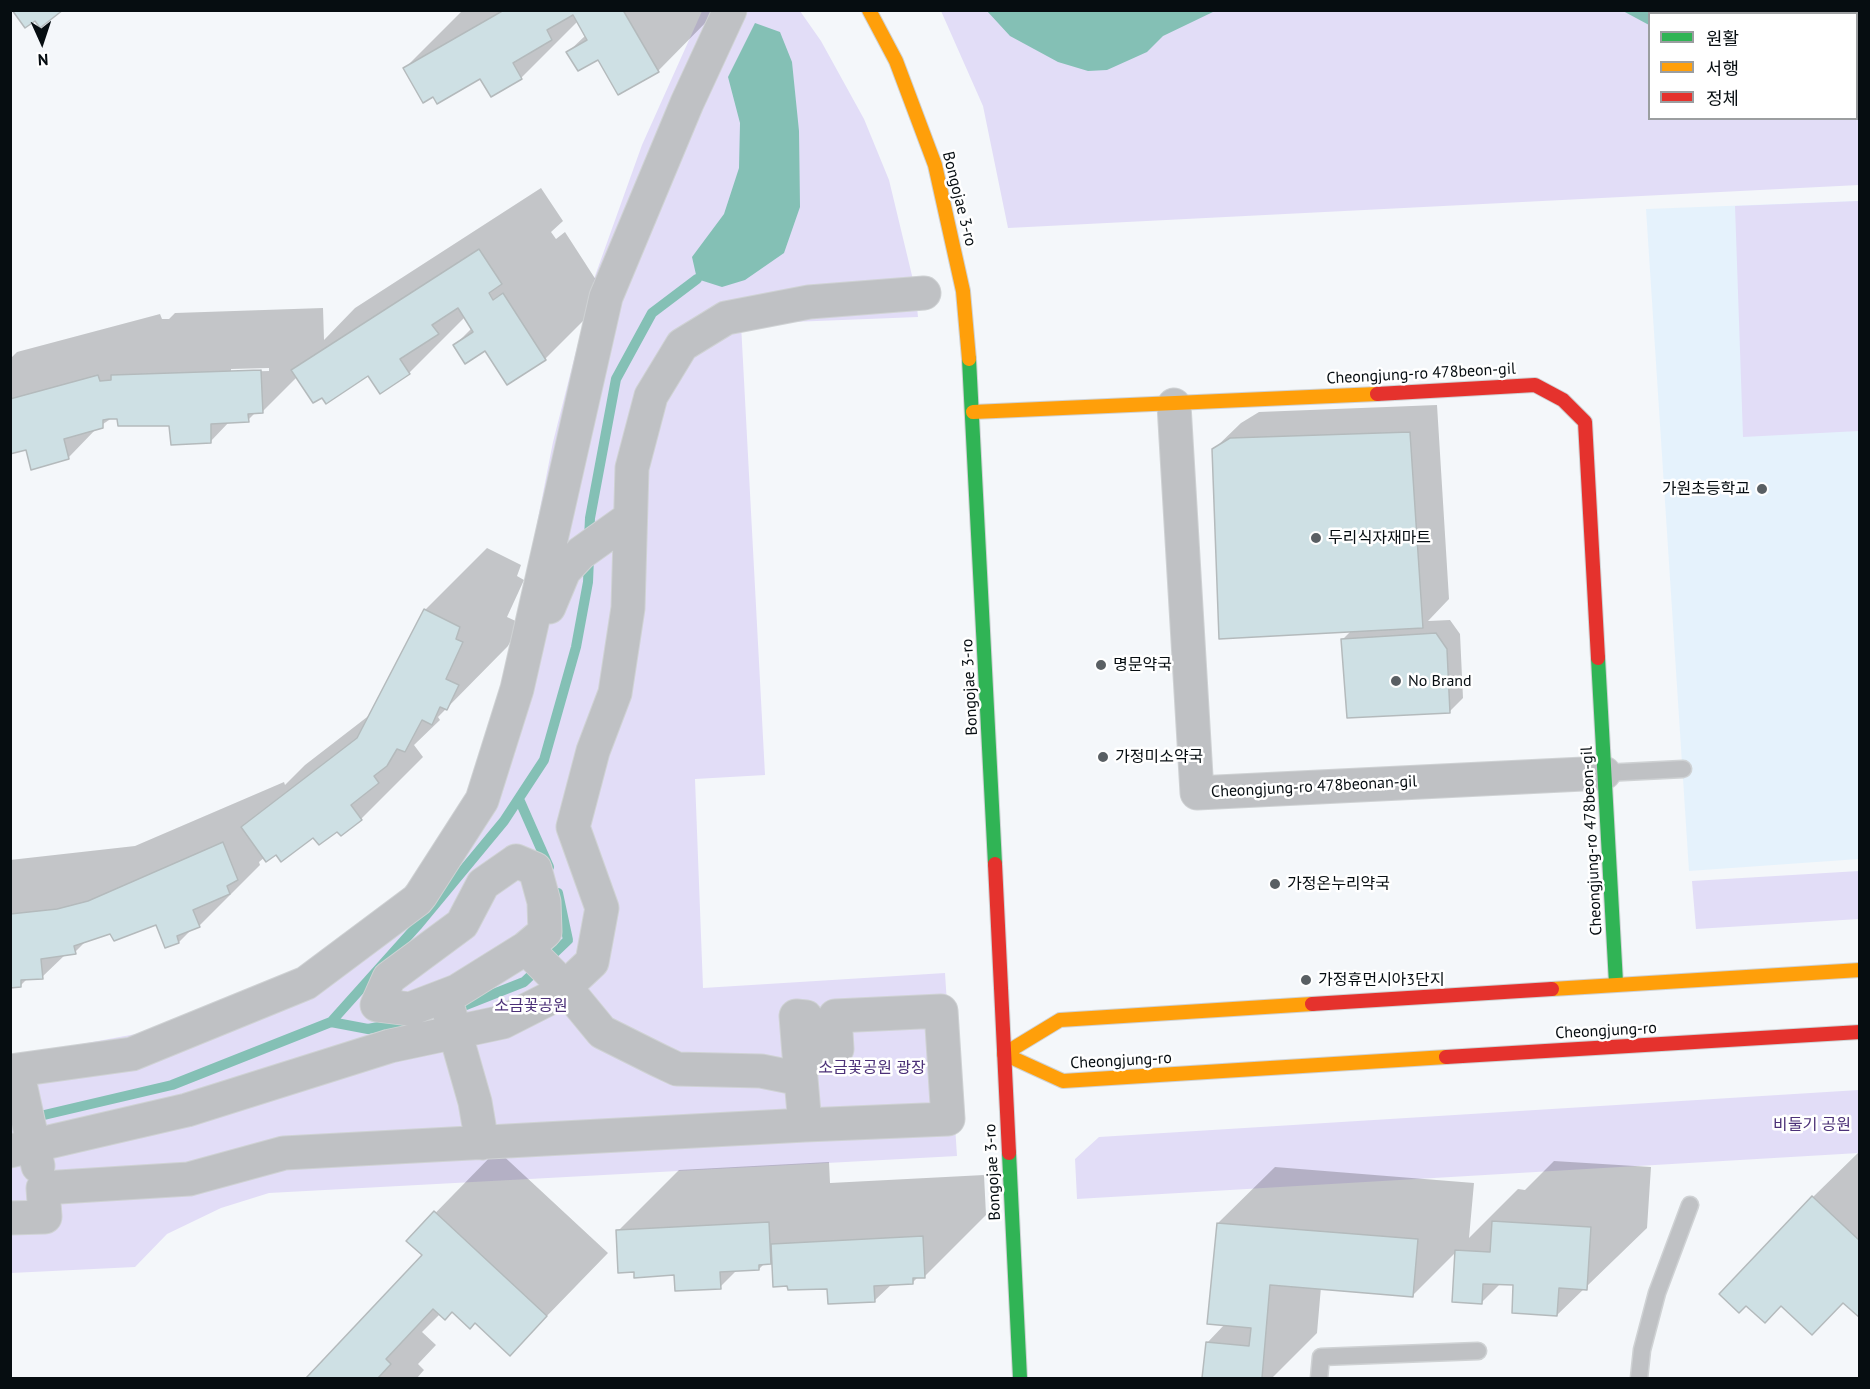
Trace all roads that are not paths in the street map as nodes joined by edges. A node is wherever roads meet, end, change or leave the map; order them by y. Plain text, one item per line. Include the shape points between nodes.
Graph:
1 (730, 10) edge
2 (869, 10) edge
3 (924, 293) dead end
4 (1174, 405) junction
5 (973, 412) junction
6 (630, 518) junction
7 (517, 689) junction
8 (1683, 769) dead end
9 (1604, 773) junction
10 (421, 895) junction
11 (462, 924) junction
12 (526, 948) junction
13 (1860, 970) edge
14 (1616, 983) junction
15 (565, 987) junction
16 (445, 995) junction
17 (455, 1032) junction
18 (1860, 1032) edge
19 (1004, 1054) junction
20 (14, 1071) edge
21 (801, 1079) junction
22 (805, 1125) junction
23 (482, 1143) junction
24 (22, 1148) edge
25 (43, 1188) junction
26 (1690, 1204) dead end
27 (10, 1218) edge
28 (1478, 1351) dead end
29 (1020, 1378) edge
30 (1319, 1378) edge
31 (1639, 1378) edge

1 - 7 street via 606,297
2 - 5 street, Bongojae 3-ro via 896,61 935,165 963,291
3 - 6 street via 809,302 726,318 682,345 651,396 632,468
4 - 5 street, Cheongjung-ro 478beon-gil
4 - 9 street, Cheongjung-ro 478beon-gil via 1535,385 1563,400 1585,422
4 - 9 street, Cheongjung-ro 478beonan-gil via 1197,793
5 - 19 street, Bongojae 3-ro
6 - 7 street via 582,553 564,572
6 - 15 street via 628,608 615,693 593,751 573,827 602,908 600,930 592,962
7 - 10 street via 482,800
8 - 9 lane
9 - 14 street, Cheongjung-ro 478beon-gil
10 - 11 street
10 - 20 street via 306,983 132,1054
11 - 12 street via 483,885 516,861 535,869 544,902 545,932
11 - 16 street via 389,978 377,1005 410,1009
12 - 15 street
12 - 16 street
13 - 14 street
14 - 19 street via 1060,1020
15 - 17 street via 503,1022
15 - 21 street via 602,1032 677,1069 761,1071
16 - 17 street
17 - 23 street
17 - 24 street via 390,1046 187,1110
18 - 19 street, Cheongjung-ro via 1064,1081
19 - 29 street, Bongojae 3-ro
20 - 24 street
21 - 22 street
21 - 22 street via 796,1016 806,1017 805,1048 837,1048 835,1016 951,1010 958,1118
22 - 23 street
23 - 25 street via 284,1153 189,1179
24 - 25 street
25 - 27 street via 45,1217
26 - 31 lane via 1658,1293 1642,1350
28 - 30 lane via 1321,1357

